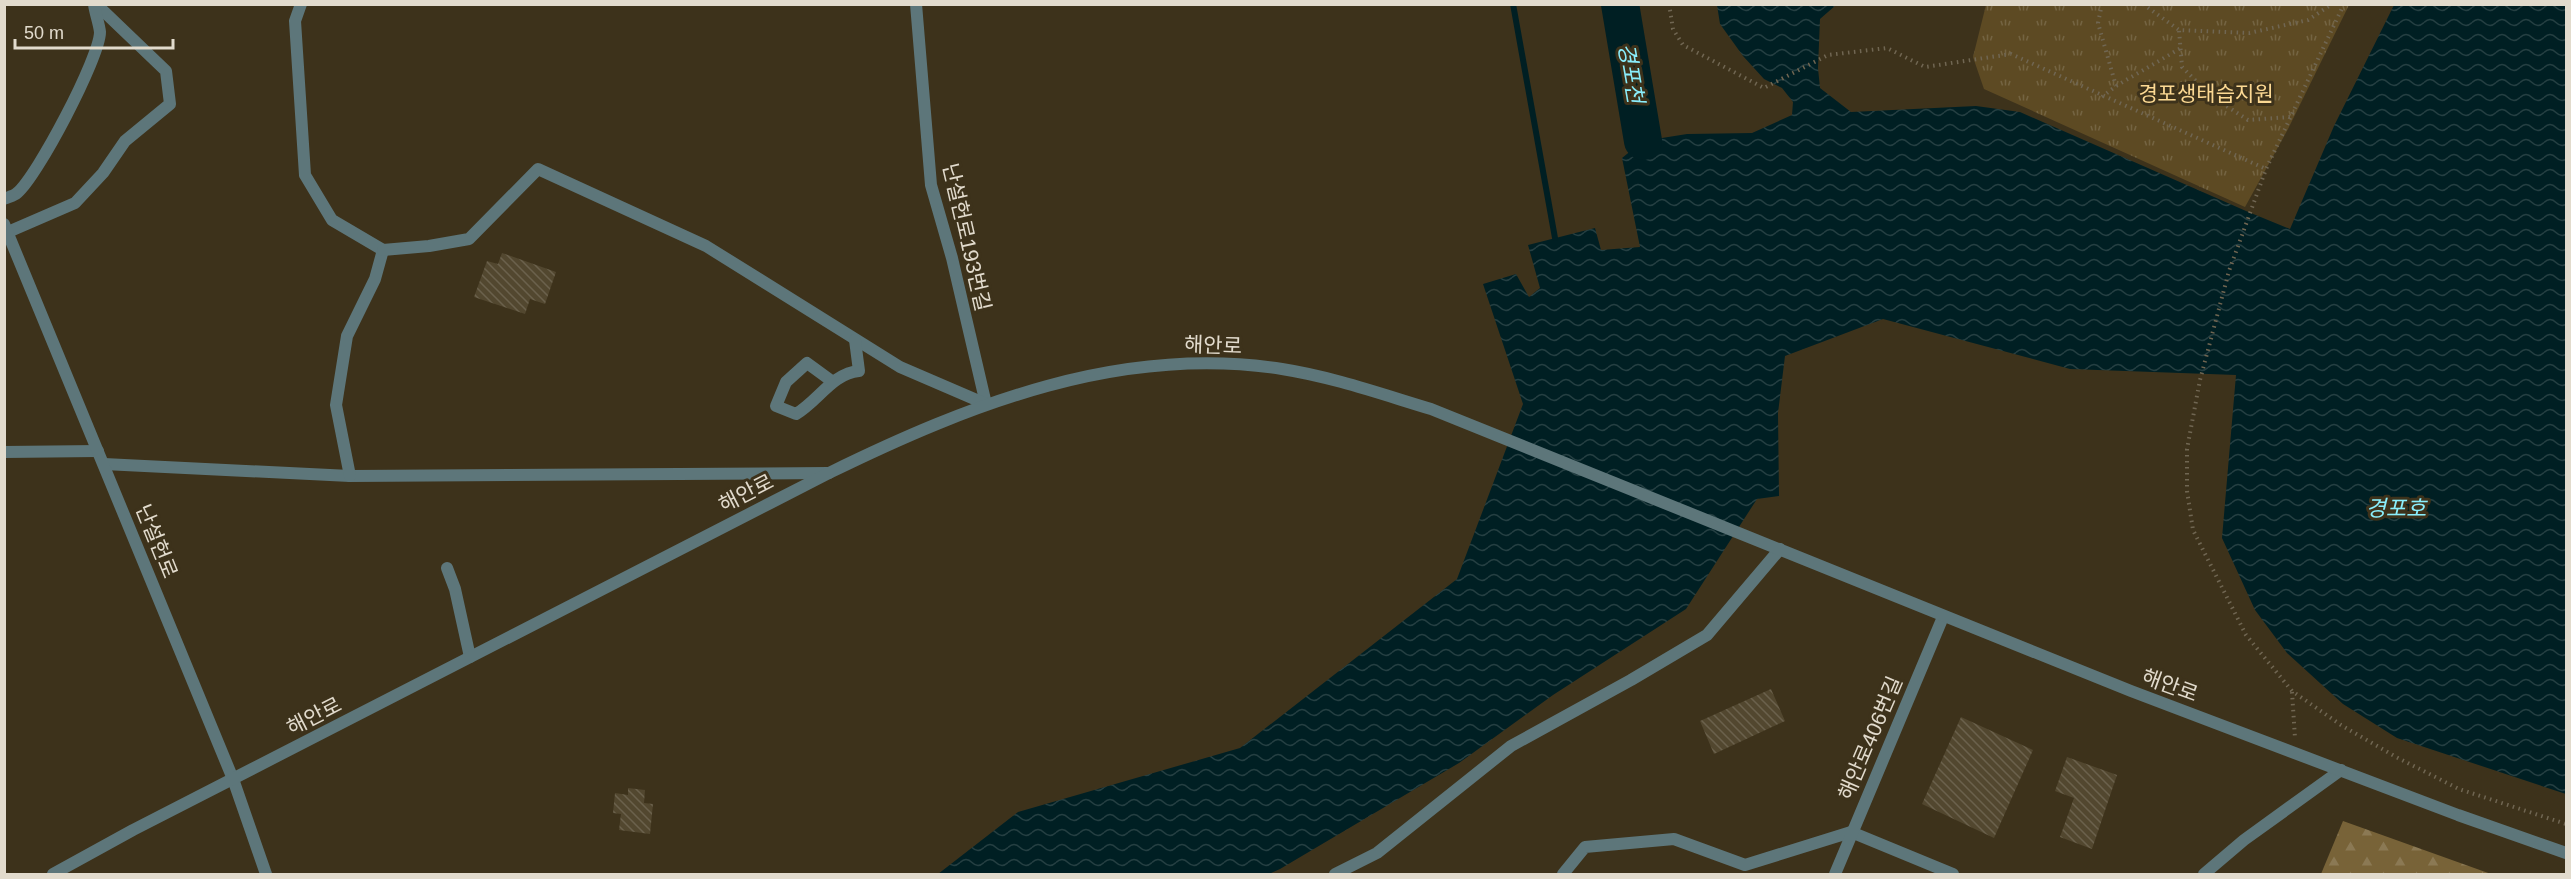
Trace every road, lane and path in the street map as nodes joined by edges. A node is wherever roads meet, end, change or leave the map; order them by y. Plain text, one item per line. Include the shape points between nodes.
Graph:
1 (95, 4) edge
2 (300, 4) edge
3 (916, 4) edge
4 (1669, 4) edge
5 (2102, 4) edge
6 (2143, 4) edge
7 (2332, 4) edge
8 (2344, 4) edge
9 (2180, 30) junction
10 (2181, 48) junction
11 (2116, 86) junction
12 (2102, 97) junction
13 (2291, 117) junction
14 (2266, 170) junction
15 (4, 199) edge
16 (6, 228) edge
17 (383, 250) junction
18 (855, 340) junction
19 (833, 382) junction
20 (986, 404) junction
21 (98, 451) junction
22 (4, 452) edge
23 (104, 464) junction
24 (829, 473) junction
25 (350, 476) junction
26 (1779, 549) junction
27 (447, 568) dead end
28 (1943, 617) junction
29 (470, 657) junction
30 (2292, 691) junction
31 (2296, 752) junction
32 (2341, 770) junction
33 (233, 779) junction
34 (2566, 824) edge
35 (1851, 832) junction
36 (2566, 853) edge
37 (53, 874) edge
38 (266, 874) edge
39 (1335, 874) edge
40 (1563, 874) edge
41 (1835, 874) edge
42 (1953, 874) edge
43 (2205, 874) edge

1 - 15 street via 100,33 87,73 30,175 17,194
1 - 16 street via 166,71 170,104 125,141 75,203
2 - 17 street via 295,21 305,175 332,220
3 - 20 street, 난설헌로193번길 via 931,185
4 - 12 path via 1673,29 1683,45 1764,88 1827,55 1887,48 1925,67 2011,54
5 - 11 path via 2098,23
6 - 9 path
7 - 9 path via 2308,20 2249,33
8 - 13 path
9 - 10 path
10 - 11 path
10 - 13 path via 2182,67 2211,96 2248,120
11 - 12 path
12 - 14 path
13 - 14 path
14 - 30 path via 2229,271 2200,381 2187,449 2187,491 2193,530 2246,635
16 - 21 street, 난설헌로
17 - 18 street via 469,239 538,169 706,246
17 - 25 street via 375,279 348,336 336,405
18 - 19 street via 859,371 846,372
18 - 20 street via 900,367
19 - 19 street via 811,405 796,414 776,406 786,382 807,363
20 - 24 street, 해안로 via 927,426
20 - 26 street, 해안로 via 1070,380 1176,363 1281,369 1341,381 1431,409
21 - 22 street
21 - 23 street, 난설헌로
23 - 25 street
23 - 33 street, 난설헌로
24 - 25 street
24 - 29 street, 해안로
26 - 28 street, 해안로
26 - 39 street via 1707,635 1511,746 1377,853
27 - 29 street
28 - 31 street, 해안로
28 - 35 street, 해안로406번길
29 - 33 street, 해안로
30 - 31 path
30 - 34 path via 2396,758 2459,789
31 - 32 street, 해안로
32 - 36 street, 해안로
32 - 43 street via 2244,840
33 - 37 street, 해안로
33 - 38 street, 난설헌로
35 - 40 street via 1745,865 1674,838 1586,847
35 - 41 street, 해안로406번길
35 - 42 street

